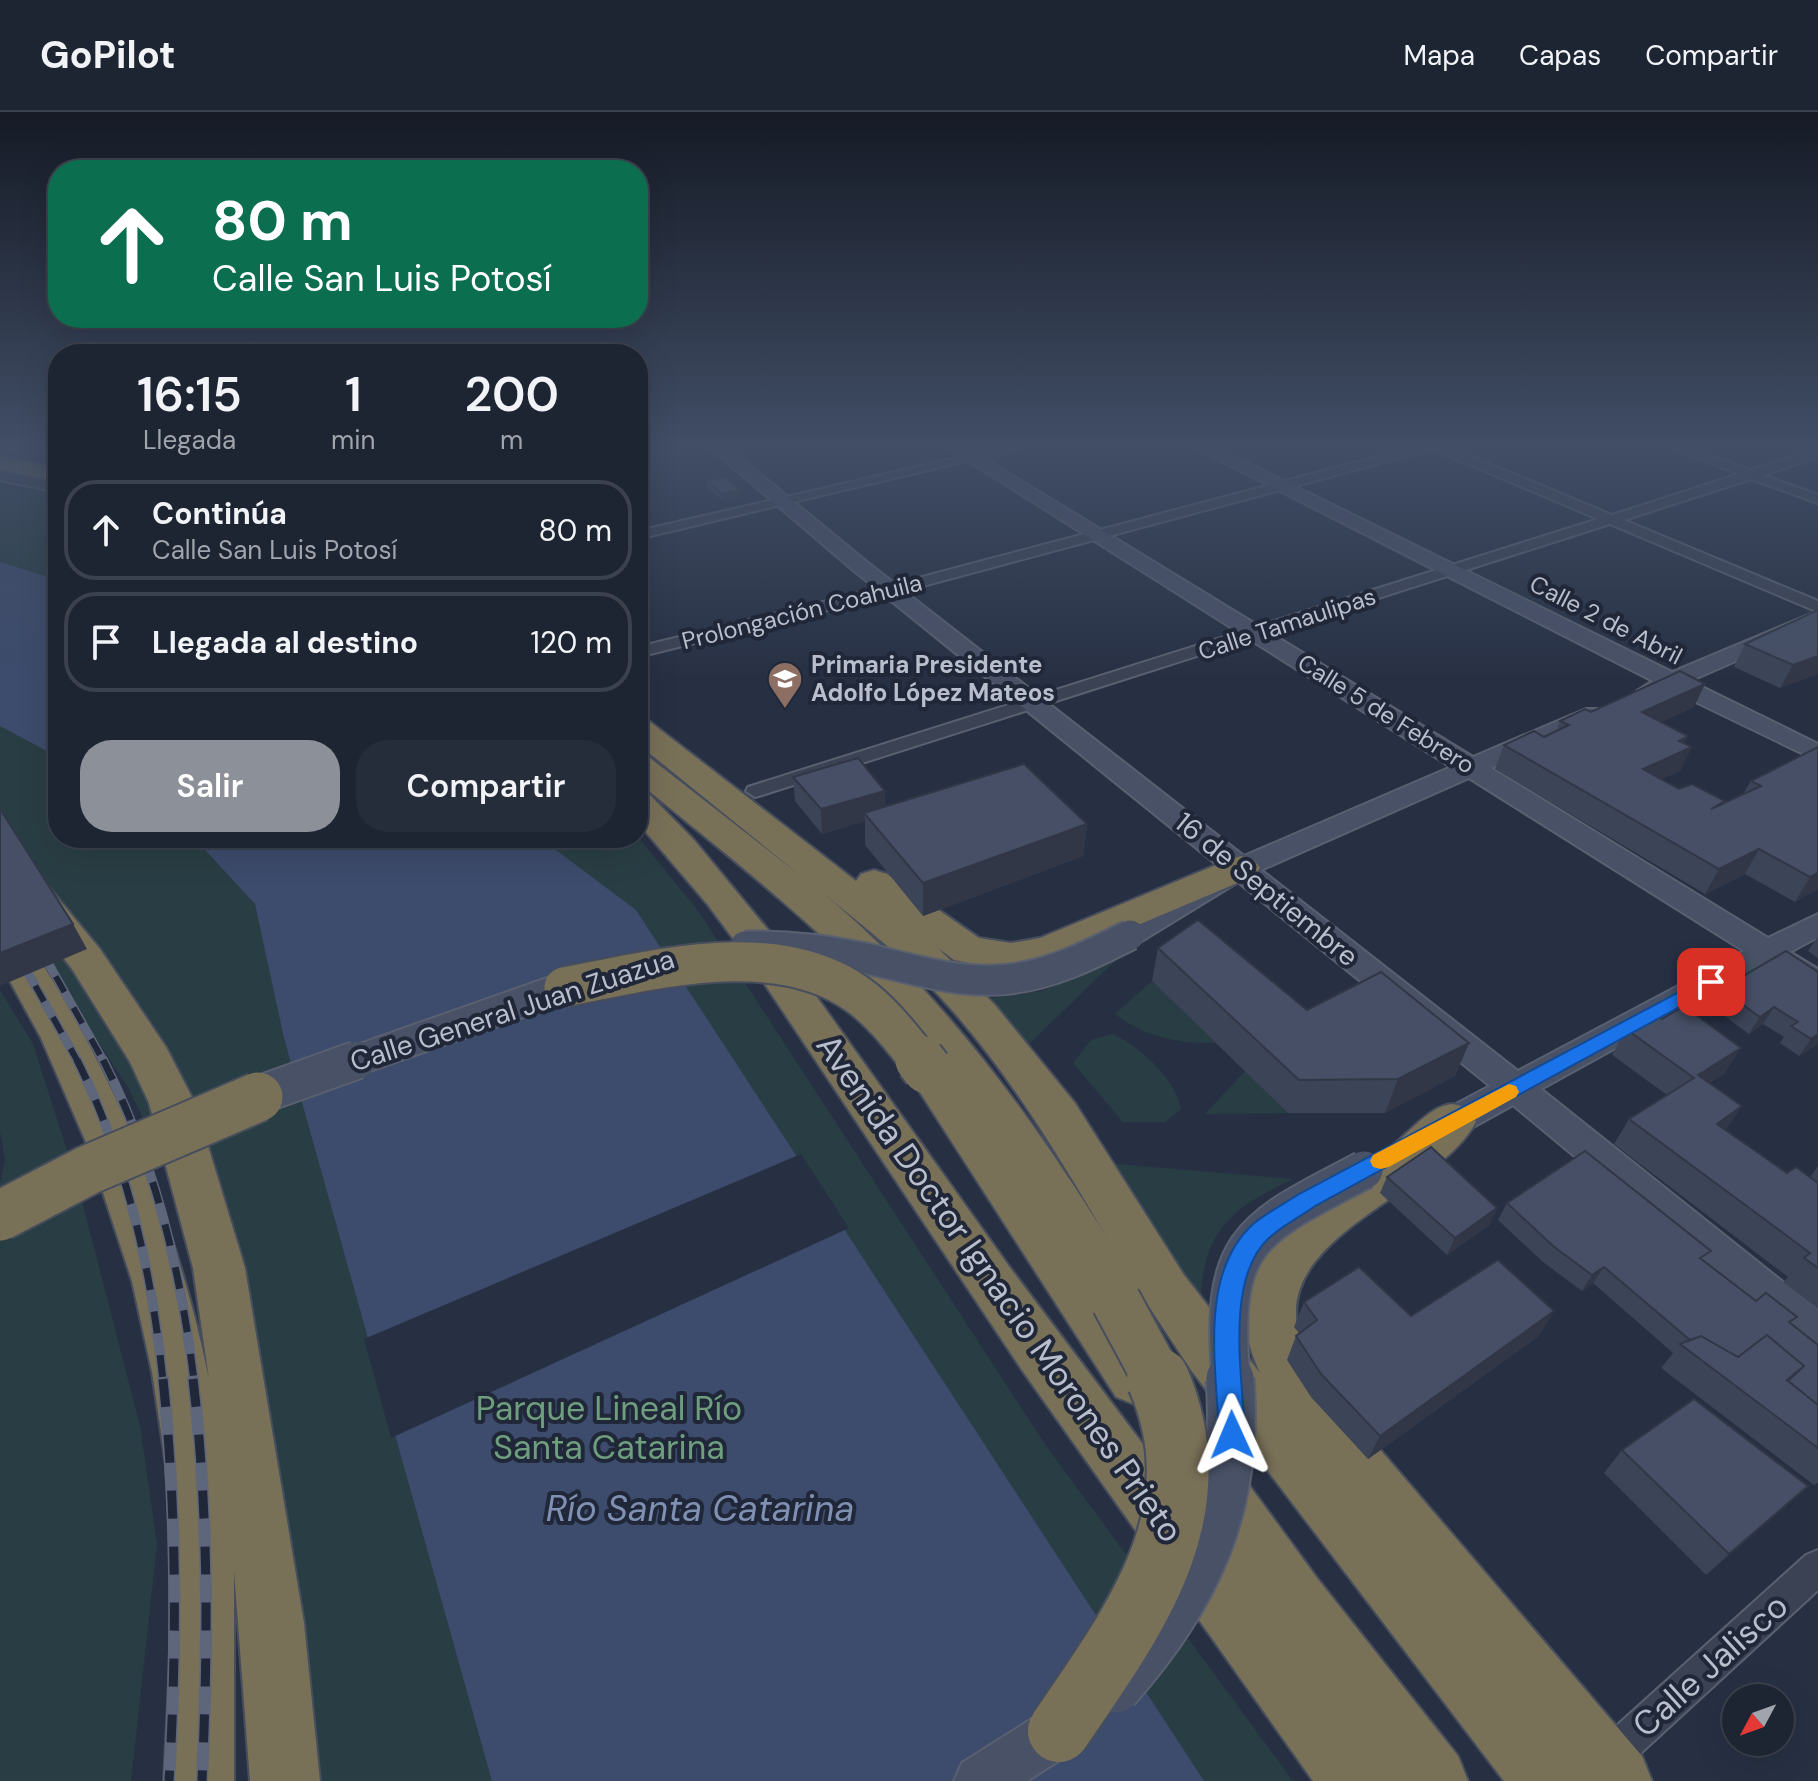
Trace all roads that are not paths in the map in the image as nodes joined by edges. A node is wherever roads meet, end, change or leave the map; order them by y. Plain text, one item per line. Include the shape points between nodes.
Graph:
1 (685, 524) edge
2 (811, 524) edge
3 (1077, 524) edge
4 (1141, 524) edge
5 (1357, 524) edge
6 (1600, 524) edge
7 (1621, 524) edge
8 (648, 533) edge
9 (1096, 536) junction
10 (1451, 571) junction
11 (892, 590) junction
12 (1818, 607) edge
13 (1818, 617) edge
14 (1257, 634) junction
15 (648, 650) edge
16 (1670, 681) junction
17 (1034, 704) junction
18 (648, 709) edge
19 (648, 736) edge
20 (1818, 754) edge
21 (1472, 767) junction
22 (648, 773) edge
23 (755, 791) junction
24 (648, 813) edge
25 (0, 852) edge
26 (1241, 868) junction
27 (1818, 924) edge
28 (0, 934) edge
29 (1767, 951) junction
30 (1818, 983) edge
31 (564, 987) junction
32 (1516, 1088) junction
33 (258, 1097) junction
34 (1453, 1122) junction
35 (0, 1193) edge
36 (0, 1216) edge
37 (1818, 1334) edge
38 (1818, 1567) edge
39 (1059, 1731) junction
40 (1610, 1772) edge
41 (199, 1781) edge
42 (285, 1781) edge
43 (980, 1781) edge
44 (1355, 1781) edge
45 (1433, 1781) edge
46 (1547, 1781) edge

1 - 8 street
2 - 11 street, 16 de Septiembre
3 - 9 street, Calle 5 de Febrero
4 - 9 street, Prolongación Coahuila
5 - 10 street, Calle 2 de Abril
6 - 10 street, Calle Tamaulipas
7 - 12 street
9 - 11 street, Prolongación Coahuila
9 - 14 street, Calle 5 de Febrero
10 - 14 street, Calle Tamaulipas
10 - 16 street, Calle 2 de Abril
11 - 15 street, Prolongación Coahuila
11 - 17 street, 16 de Septiembre
13 - 16 street, Calle General Juan Zuazua
14 - 17 street, Calle Tamaulipas
14 - 21 street, Calle 5 de Febrero
16 - 20 street, Calle 2 de Abril
16 - 21 street, Calle General Juan Zuazua
17 - 23 street, Calle Tamaulipas
17 - 26 street, 16 de Septiembre
18 - 23 highway
19 - 46 highway via 872,913 936,968 980,1016 1059,1116 1166,1291 1210,1352
21 - 26 street, Calle General Juan Zuazua
21 - 29 street, Calle 5 de Febrero
22 - 39 highway, bridge via 795,892 893,980 970,1072 1019,1143 1071,1222 1159,1379 1174,1423 1178,1469 1175,1518 1160,1571
23 - 26 highway via 952,941 978,954 1011,957 1048,950
24 - 44 highway, Avenida Doctor Ignacio Morones Prieto via 716,888 793,992 1029,1336
25 - 42 highway via 86,959 150,1058 172,1103 189,1158 219,1268 246,1439 272,1623
26 - 31 street, Calle General Juan Zuazua, bridge via 1080,960 1012,979 944,978 833,951 764,945 651,959
26 - 32 street, 16 de Septiembre
27 - 29 street
28 - 41 highway via 74,1062 123,1172 178,1361 195,1465 204,1585
29 - 30 street, Calle 5 de Febrero
29 - 32 street
31 - 33 street, Calle General Juan Zuazua, bridge
31 - 45 highway, bridge via 713,965 779,965 836,981 877,1011 927,1069 1153,1403
32 - 34 street
32 - 37 street, 16 de Septiembre
33 - 35 street, Calle General Juan Zuazua, bridge via 107,1145
33 - 36 highway, bridge via 88,1170
34 - 39 street, bridge via 1280,1216 1244,1252 1231,1292 1232,1435 1213,1542 1188,1596 1152,1651 1114,1691
34 - 40 highway via 1296,1248 1271,1297 1274,1335 1291,1376 1364,1476
38 - 40 street, Calle Jalisco
39 - 43 street

